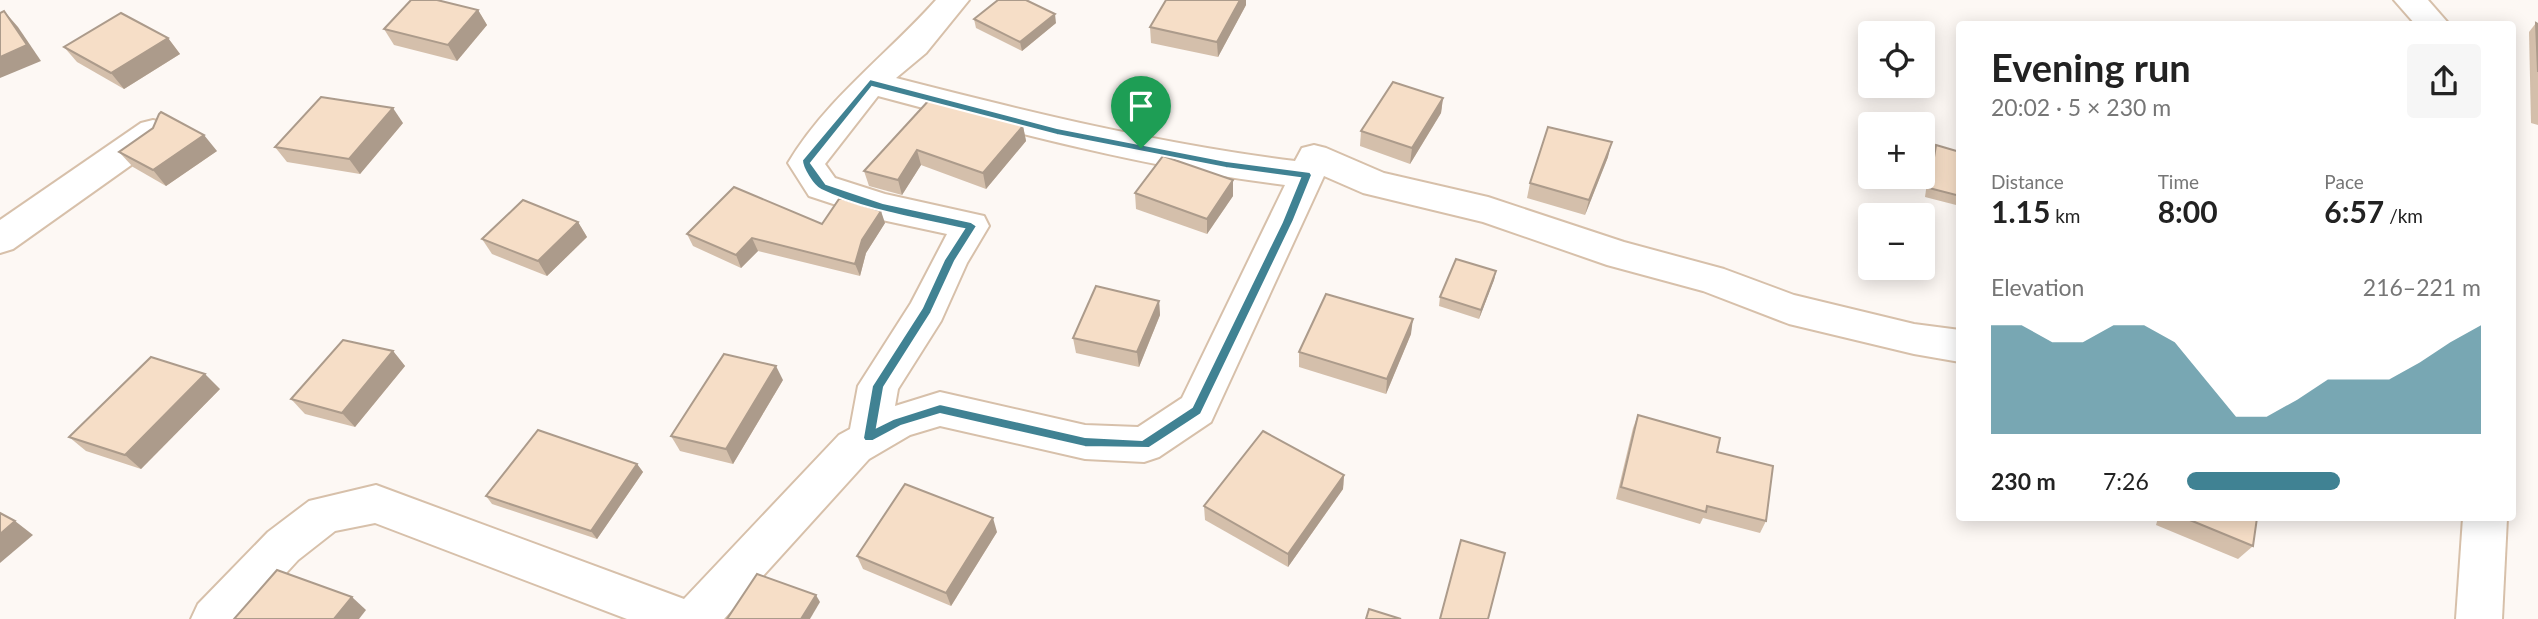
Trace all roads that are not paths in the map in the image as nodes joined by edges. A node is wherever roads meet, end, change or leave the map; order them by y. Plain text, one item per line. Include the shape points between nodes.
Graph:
1 (953, 0) edge
2 (2410, 0) edge
3 (2430, 21) edge
4 (870, 83) junction
5 (153, 132) edge
6 (1307, 175) junction
7 (0, 239) edge
8 (1956, 345) edge
9 (869, 438) junction
10 (2485, 521) edge
11 (214, 619) edge
12 (682, 619) edge
13 (695, 619) edge
14 (2479, 619) edge

1 - 4 street via 914,45
2 - 3 street
4 - 6 street via 1057,132
4 - 9 street via 806,163 822,187 971,226 927,310 878,386
5 - 7 street
6 - 8 street via 1314,158 1376,184 1488,210 1620,256 1711,279 1788,309
6 - 9 street via 1197,410 1144,445 1085,442 940,409 897,422
9 - 13 street via 853,447
10 - 14 street
11 - 12 street via 283,546 324,514 376,504

